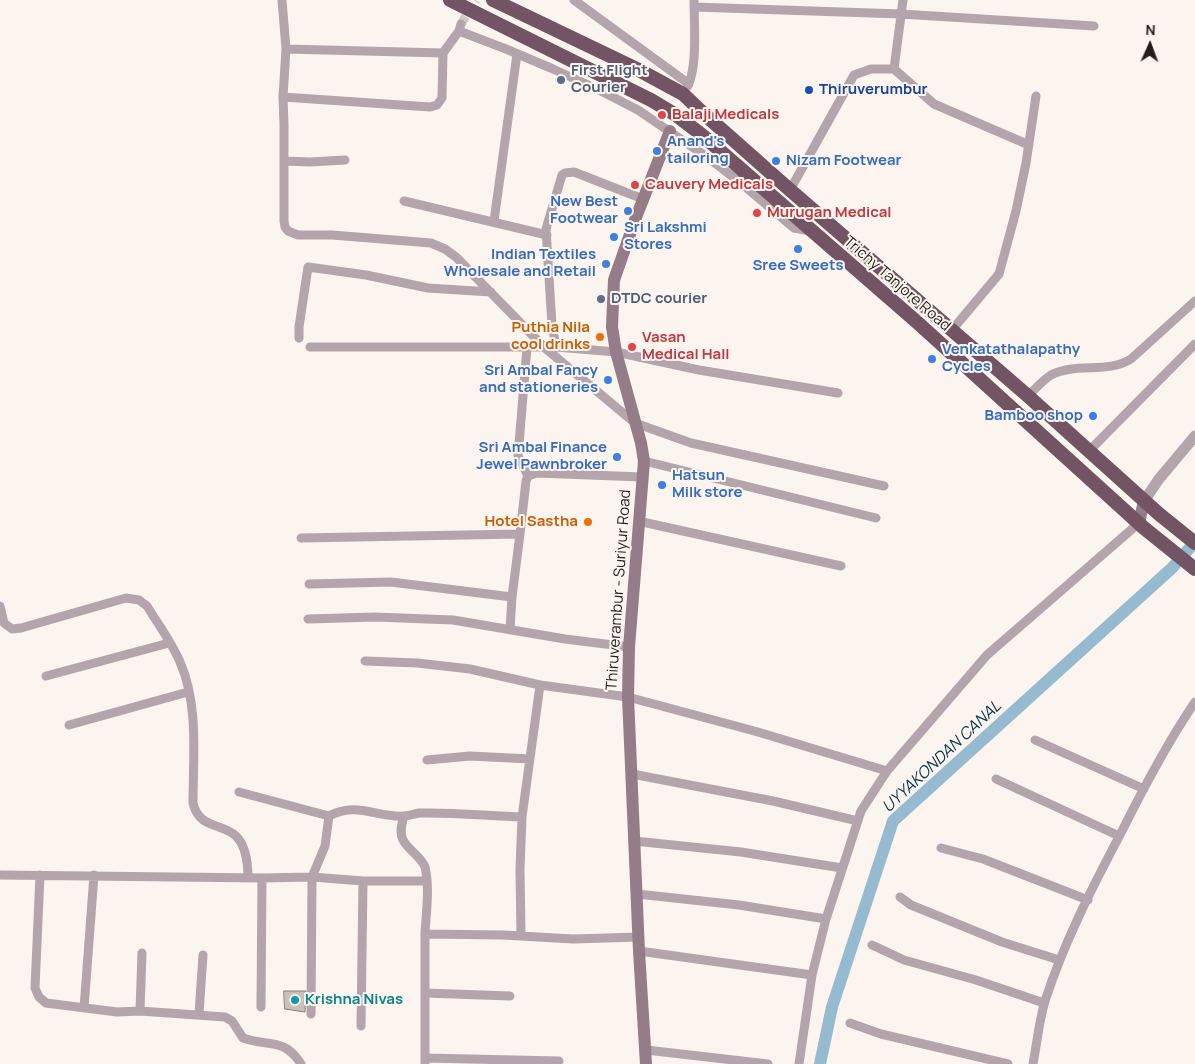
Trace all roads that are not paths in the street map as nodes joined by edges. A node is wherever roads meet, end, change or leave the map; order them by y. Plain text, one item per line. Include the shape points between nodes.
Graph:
1 (282, 0) edge
2 (450, 0) edge
3 (493, 0) edge
4 (574, 0) edge
5 (903, 0) edge
6 (694, 3) edge
7 (901, 14) junction
8 (1094, 26) dead end
9 (286, 49) junction
10 (443, 53) junction
11 (517, 54) junction
12 (894, 69) junction
13 (686, 89) junction
14 (1036, 96) dead end
15 (283, 98) junction
16 (670, 131) junction
17 (1029, 145) junction
18 (345, 160) dead end
19 (284, 162) junction
20 (790, 190) junction
21 (643, 199) junction
22 (404, 201) dead end
23 (494, 222) junction
24 (813, 232) junction
25 (547, 235) junction
26 (491, 292) junction
27 (1195, 301) edge
28 (952, 330) junction
29 (299, 338) dead end
30 (1195, 344) edge
31 (310, 347) dead end
32 (556, 347) junction
33 (527, 348) junction
34 (545, 348) junction
35 (616, 352) junction
36 (838, 393) dead end
37 (1028, 396) junction
38 (635, 423) junction
39 (1195, 436) edge
40 (1088, 452) junction
41 (644, 461) junction
42 (528, 476) junction
43 (642, 477) junction
44 (884, 486) dead end
45 (1144, 501) junction
46 (876, 518) dead end
47 (638, 520) junction
48 (1141, 526) junction
49 (520, 534) junction
50 (301, 538) dead end
51 (1195, 543) edge
52 (841, 566) dead end
53 (1195, 569) edge
54 (309, 584) dead end
55 (512, 597) junction
56 (0, 606) edge
57 (308, 619) dead end
58 (510, 630) junction
59 (169, 642) junction
60 (629, 647) junction
61 (365, 661) dead end
62 (46, 676) dead end
63 (540, 685) junction
64 (188, 692) junction
65 (628, 697) junction
66 (1195, 702) edge
67 (69, 725) dead end
68 (1035, 740) dead end
69 (530, 759) junction
70 (427, 760) dead end
71 (887, 771) junction
72 (632, 774) junction
73 (996, 779) dead end
74 (1144, 788) junction
75 (239, 792) dead end
76 (329, 816) junction
77 (404, 816) junction
78 (522, 817) junction
79 (858, 821) junction
80 (1119, 836) junction
81 (634, 841) junction
82 (941, 848) dead end
83 (842, 868) junction
84 (0, 875) edge
85 (40, 875) junction
86 (94, 875) junction
87 (312, 877) junction
88 (248, 878) junction
89 (262, 878) junction
90 (363, 881) junction
91 (427, 881) junction
92 (637, 894) junction
93 (900, 898) dead end
94 (1088, 900) junction
95 (826, 919) junction
96 (425, 934) junction
97 (518, 936) junction
98 (639, 937) junction
99 (872, 945) dead end
100 (639, 951) junction
101 (142, 953) dead end
102 (203, 955) dead end
103 (1059, 960) junction
104 (812, 975) junction
105 (425, 993) junction
106 (510, 996) dead end
107 (1044, 1003) junction
108 (84, 1008) junction
109 (261, 1008) dead end
110 (140, 1011) junction
111 (199, 1014) junction
112 (311, 1014) dead end
113 (850, 1023) dead end
114 (361, 1026) dead end
115 (646, 1050) junction
116 (425, 1061) edge
117 (559, 1061) dead end
118 (301, 1064) edge
119 (646, 1064) edge
120 (768, 1064) edge
121 (799, 1064) edge
122 (1008, 1064) edge
123 (1033, 1064) edge

1 - 9 street
2 - 24 highway, Trichy Tanjore Road via 676,115
3 - 13 highway, Trichy Tanjore Road
4 - 13 street
5 - 7 street
6 - 7 street
6 - 13 street via 694,53
7 - 8 street
7 - 12 street
9 - 10 street
9 - 15 street
10 - 11 street via 460,27
10 - 15 street via 442,98 437,105 430,107
11 - 16 street via 600,90
11 - 23 street
12 - 17 street via 934,104
12 - 20 street via 871,69 854,76
13 - 20 highway, Trichy Tanjore Road
14 - 17 street
15 - 19 street
16 - 21 main road, Thiruverambur - Suriyur Road
16 - 24 street via 742,184 794,228
17 - 28 street via 1016,211 998,274
18 - 19 street
19 - 26 street via 284,221 292,234 431,243 456,257
20 - 28 highway, Trichy Tanjore Road
21 - 25 street via 574,172 564,173 546,229
21 - 35 main road, Thiruverambur - Suriyur Road via 614,280 612,327
22 - 23 street
23 - 25 street
24 - 48 highway, Trichy Tanjore Road
25 - 32 street
26 - 29 street via 428,288 308,267
26 - 34 street
27 - 37 street via 1124,363 1064,370 1050,376
28 - 37 highway, Trichy Tanjore Road
30 - 40 street
31 - 33 street
32 - 34 street
32 - 35 street
33 - 34 street
33 - 42 street via 518,456
34 - 38 street
35 - 36 street via 699,370
35 - 38 main road, Thiruverambur - Suriyur Road
37 - 40 highway, Trichy Tanjore Road
38 - 41 main road, Thiruverambur - Suriyur Road
38 - 44 street via 691,444
39 - 45 street
40 - 45 highway, Trichy Tanjore Road
41 - 43 main road, Thiruverambur - Suriyur Road
41 - 46 street
42 - 43 street via 537,473
42 - 49 street
43 - 47 main road, Thiruverambur - Suriyur Road
45 - 48 main road
45 - 51 highway, Trichy Tanjore Road
47 - 52 street
47 - 60 main road, Thiruverambur - Suriyur Road
48 - 53 highway, Trichy Tanjore Road
48 - 71 street via 987,655
49 - 50 street
49 - 55 street
54 - 55 street via 391,582
55 - 58 street
56 - 59 street via 4,623 12,628 21,628 126,598 139,600
57 - 58 street via 453,620
58 - 60 street
59 - 62 street
59 - 64 street via 180,663
60 - 65 main road, Thiruverambur - Suriyur Road
61 - 63 street via 470,670
63 - 65 street
63 - 69 street
64 - 67 street
64 - 88 street via 195,810 200,817 235,835 248,862
65 - 71 street
65 - 72 main road, Thiruverambur - Suriyur Road
66 - 74 street
68 - 74 street
69 - 70 street via 470,756
69 - 78 street
71 - 79 street
72 - 79 street
72 - 81 main road, Thiruverambur - Suriyur Road
73 - 80 street
74 - 80 street
75 - 76 street
76 - 77 street via 354,810
76 - 87 street via 325,846
77 - 78 street via 436,813
77 - 91 street via 403,840 424,864
78 - 97 street
79 - 83 street
80 - 94 street
81 - 83 street via 741,852
81 - 92 main road, Thiruverambur - Suriyur Road
82 - 94 street via 983,859
83 - 95 street
84 - 85 street
85 - 86 street
85 - 108 street via 36,992 46,1003
86 - 88 street
86 - 108 street
87 - 89 street
87 - 90 street
87 - 112 street
88 - 89 street
89 - 109 street
90 - 91 street
90 - 114 street
91 - 96 street
92 - 95 street
92 - 98 main road, Thiruverambur - Suriyur Road
93 - 103 street via 1002,942
94 - 103 street
95 - 104 street
96 - 97 street
96 - 105 street
97 - 98 street via 573,940
98 - 100 main road, Thiruverambur - Suriyur Road
99 - 107 street via 904,960
100 - 104 street
100 - 115 main road, Thiruverambur - Suriyur Road
101 - 110 street
102 - 111 street
103 - 107 street
104 - 121 street
105 - 106 street
105 - 116 street
107 - 123 street
108 - 110 street
110 - 111 street
111 - 118 street via 229,1018 242,1038 284,1047
113 - 122 street via 882,1034
115 - 119 main road, Thiruverambur - Suriyur Road
115 - 120 street
116 - 117 street

